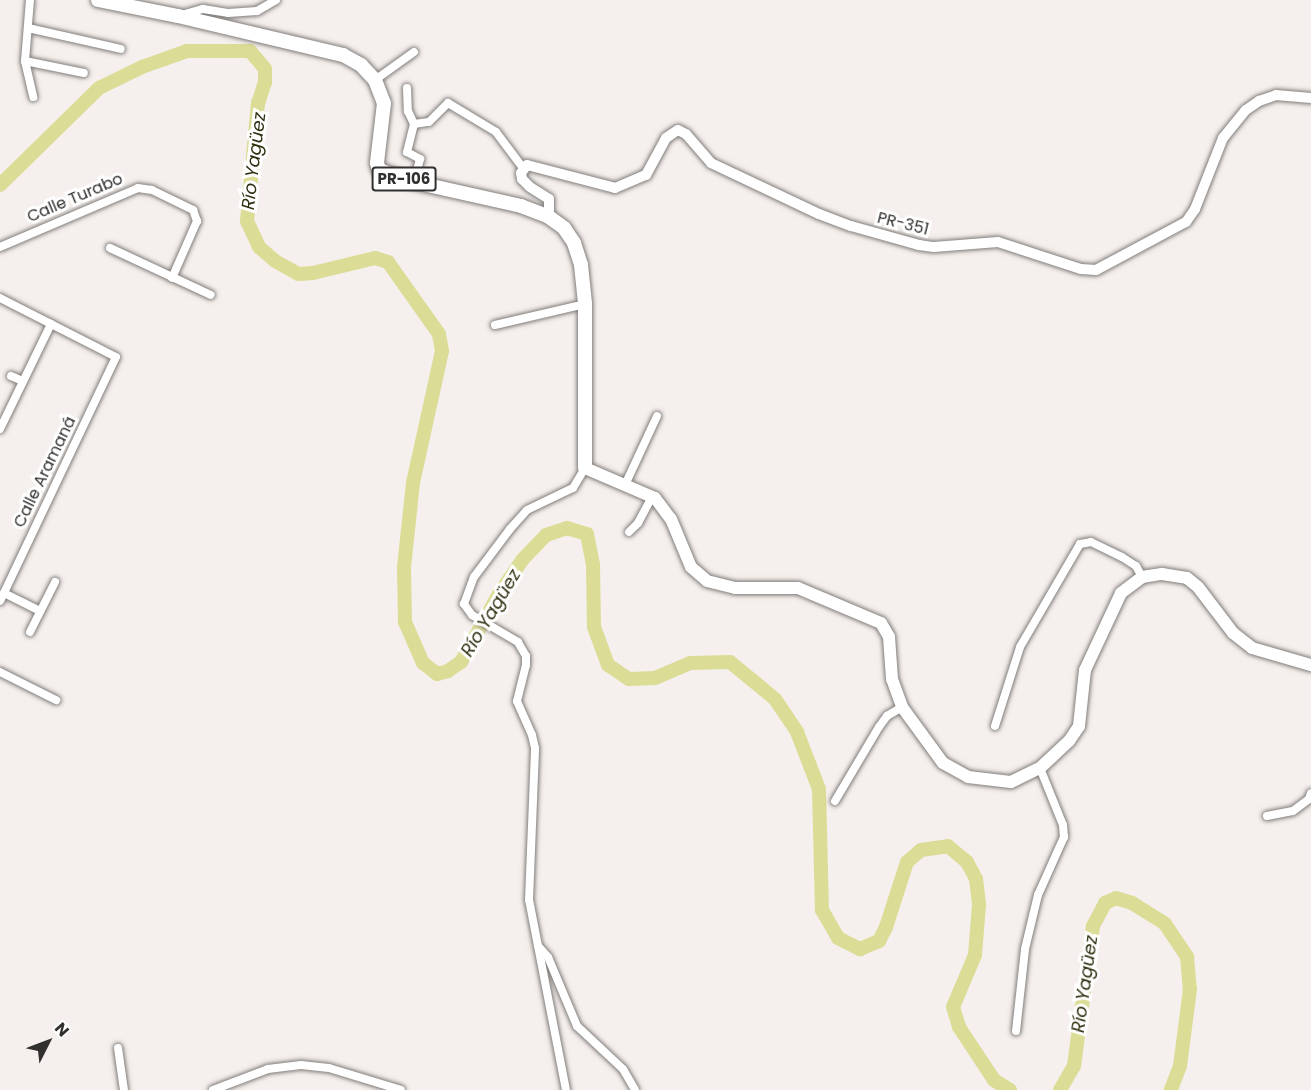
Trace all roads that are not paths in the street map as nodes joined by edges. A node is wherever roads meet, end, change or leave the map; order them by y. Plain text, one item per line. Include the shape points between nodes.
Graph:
1 (30, 0) edge
2 (98, 0) edge
3 (276, 0) edge
4 (178, 16) junction
5 (28, 28) junction
6 (121, 49) dead end
7 (414, 52) dead end
8 (25, 61) junction
9 (84, 73) dead end
10 (375, 80) junction
11 (407, 88) dead end
12 (33, 97) dead end
13 (1311, 98) edge
14 (414, 124) junction
15 (522, 168) junction
16 (414, 182) junction
17 (549, 217) junction
18 (0, 247) edge
19 (110, 248) dead end
20 (172, 278) junction
21 (211, 295) dead end
22 (0, 298) edge
23 (585, 304) junction
24 (51, 324) junction
25 (495, 325) dead end
26 (11, 376) dead end
27 (23, 381) junction
28 (657, 416) dead end
29 (0, 429) edge
30 (585, 468) junction
31 (625, 485) junction
32 (652, 497) junction
33 (628, 532) dead end
34 (1142, 577) junction
35 (55, 582) dead end
36 (2, 597) edge
37 (40, 611) junction
38 (30, 632) dead end
39 (1311, 665) edge
40 (0, 672) edge
41 (56, 700) dead end
42 (902, 707) junction
43 (995, 726) dead end
44 (1040, 768) junction
45 (1311, 792) edge
46 (835, 801) dead end
47 (1267, 816) dead end
48 (537, 945) junction
49 (1016, 1031) dead end
50 (118, 1048) dead end
51 (124, 1090) edge
52 (213, 1090) edge
53 (401, 1090) edge
54 (566, 1090) edge
55 (635, 1090) edge

1 - 5 street
2 - 4 main road
3 - 4 street via 257,11 228,13 203,9
4 - 10 main road via 343,55 361,65
5 - 6 street
5 - 8 street
7 - 10 street
8 - 9 street
8 - 12 street
10 - 16 main road, PR-106 via 384,103 379,170
11 - 14 street via 408,111
13 - 15 street, PR-351 / PR-351 via 1276,95 1252,105 1223,138 1186,222 1096,270 1081,269 998,242 926,246 851,226 711,163 678,130 666,138 646,175 615,188 534,165
14 - 15 street via 429,122 447,104 496,132
14 - 16 street via 407,152 420,159
15 - 17 street via 525,183 549,199
16 - 17 main road, PR-106 via 482,196
17 - 23 main road, PR-106 via 564,228 574,243
18 - 20 street, Calle Turabo via 138,188 152,190 193,210 196,221
19 - 20 street
20 - 21 street
22 - 24 street
23 - 25 street
23 - 30 main road, PR-106
24 - 27 street
24 - 36 street, Calle Aramaná via 116,357
26 - 27 street
27 - 29 street
28 - 31 street
30 - 31 main road
30 - 48 street via 573,488 527,510 510,529 474,577 464,604 472,615 518,642 526,656 517,701 535,748 529,900
31 - 32 main road
32 - 33 street via 638,523
32 - 42 main road via 671,519 691,567 707,581 735,588 798,588 881,623 889,637 892,679
34 - 39 main road via 1162,574 1187,578 1233,633 1252,648
34 - 43 street via 1136,566 1122,557 1091,542 1080,544 1020,647
34 - 44 main road via 1121,593 1085,670 1079,726
35 - 37 street
36 - 37 street
37 - 38 street
40 - 41 street
42 - 44 main road via 943,763 968,777 1011,782
42 - 46 street via 887,716 879,727
44 - 49 street via 1064,837 1038,895 1025,949
45 - 47 street via 1309,799 1293,811
48 - 54 street
48 - 55 street via 548,957 577,1026 623,1069
50 - 51 street
52 - 53 street via 268,1069 301,1065 329,1068

